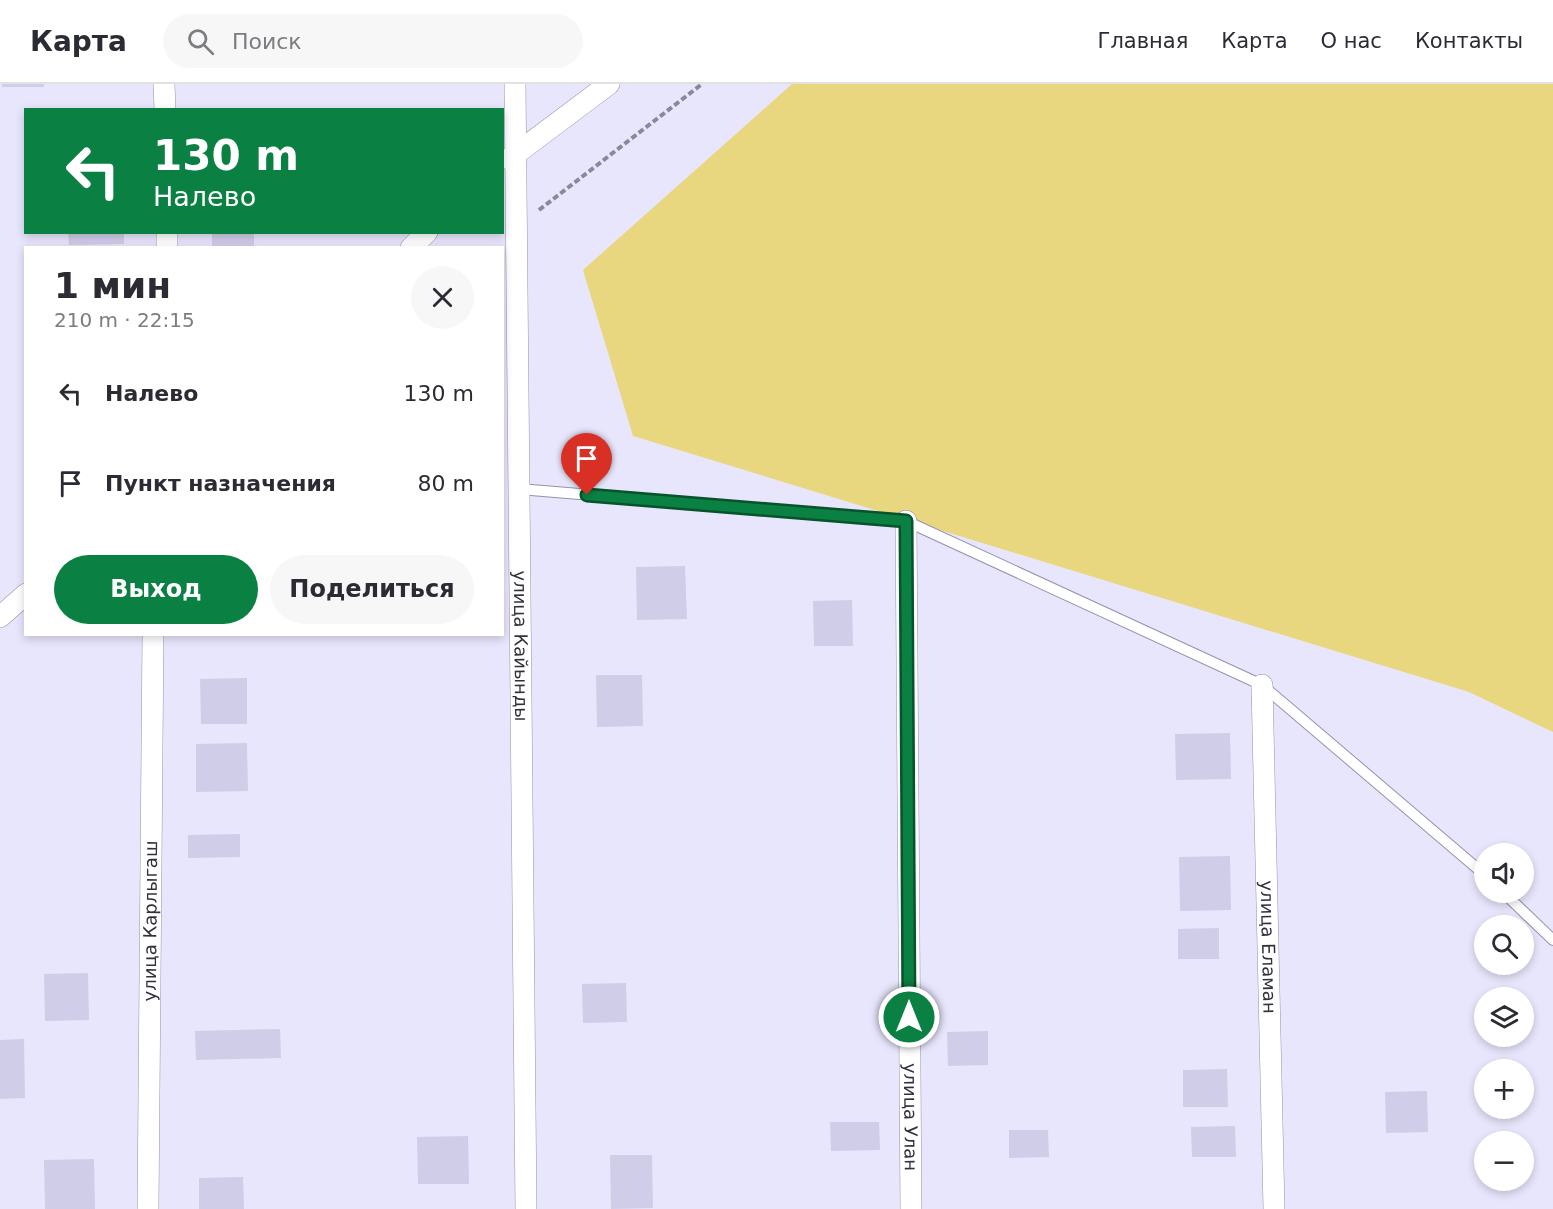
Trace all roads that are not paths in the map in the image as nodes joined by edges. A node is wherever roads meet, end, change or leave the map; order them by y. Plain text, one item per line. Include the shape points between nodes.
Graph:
1 (164, 84) edge
2 (514, 84) edge
3 (609, 84) edge
4 (165, 108) edge
5 (509, 159) edge
6 (426, 234) edge
7 (413, 246) edge
8 (510, 290) edge
9 (519, 489) junction
10 (906, 521) junction
11 (24, 596) edge
12 (0, 617) edge
13 (153, 636) edge
14 (1262, 685) junction
15 (1474, 866) edge
16 (1514, 903) edge
17 (1553, 940) edge
18 (148, 1209) edge
19 (526, 1209) edge
20 (911, 1209) edge
21 (1274, 1209) edge

1 - 4 street
2 - 5 street, улица Кайынды
3 - 5 street
5 - 8 street, улица Кайынды via 516,227
6 - 7 street
8 - 9 street, улица Кайынды
9 - 10 lane
9 - 19 street, улица Кайынды
10 - 14 lane
10 - 20 street, улица Улан
11 - 12 street
13 - 18 street, улица Карлыгаш
14 - 15 lane
14 - 21 street, улица Еламан
16 - 17 lane

